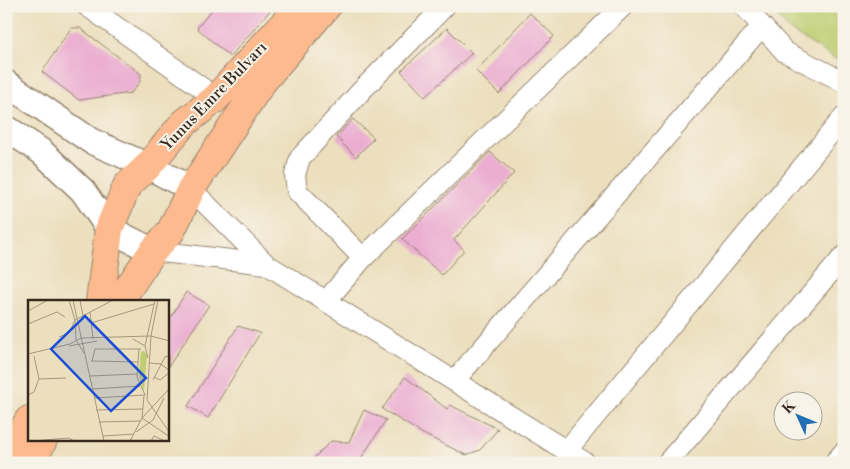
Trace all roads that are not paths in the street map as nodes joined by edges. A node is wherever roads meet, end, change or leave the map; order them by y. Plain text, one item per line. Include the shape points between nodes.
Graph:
1 (300, 6) edge
2 (327, 6) edge
3 (445, 6) edge
4 (623, 6) edge
5 (744, 6) edge
6 (93, 8) edge
7 (762, 26) junction
8 (844, 82) edge
9 (6, 83) edge
10 (216, 98) junction
11 (844, 117) edge
12 (6, 128) edge
13 (148, 166) junction
14 (191, 189) junction
15 (6, 229) edge
16 (109, 229) junction
17 (6, 234) edge
18 (153, 252) junction
19 (844, 256) edge
20 (363, 258) junction
21 (266, 264) junction
22 (100, 300) edge
23 (120, 300) edge
24 (326, 302) junction
25 (455, 380) junction
26 (28, 422) edge
27 (42, 442) edge
28 (567, 450) junction
29 (844, 452) edge
30 (6, 457) edge
31 (31, 463) edge
32 (586, 463) edge
33 (668, 463) edge
34 (834, 463) edge

1 - 10 main road, Yunus Emre Bulvarı
2 - 14 main road, Yunus Emre Bulvarı via 262,82
3 - 20 street via 300,158 294,175 297,191
4 - 20 street
5 - 7 street
6 - 10 street
7 - 8 street via 785,52
7 - 25 street
9 - 13 street via 92,141
10 - 13 main road, Yunus Emre Bulvarı via 183,124
11 - 28 street
12 - 16 street via 42,152 83,192
13 - 14 street
13 - 16 main road, Yunus Emre Bulvarı via 127,186
14 - 18 main road, Yunus Emre Bulvarı via 171,231
14 - 21 street
15 - 17 lane
16 - 18 street
16 - 22 main road, Yunus Emre Bulvarı
18 - 21 street
18 - 23 main road, Yunus Emre Bulvarı
19 - 33 street
20 - 24 street
21 - 24 street
24 - 25 street
25 - 28 street
26 - 30 main road
27 - 31 main road
28 - 32 street
29 - 34 street

